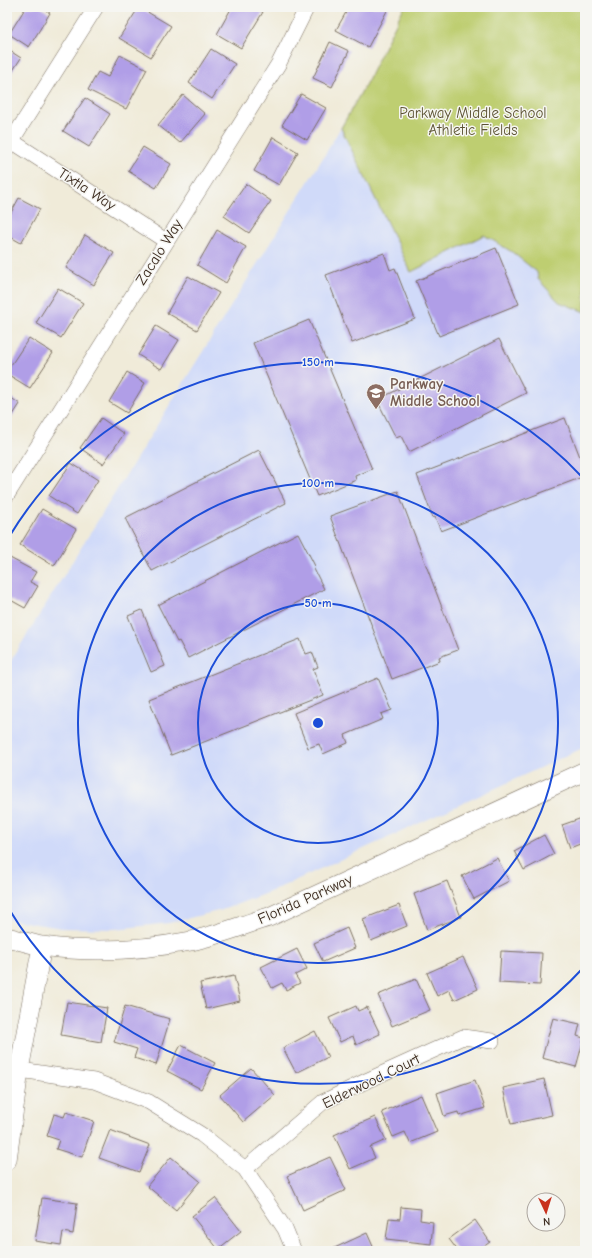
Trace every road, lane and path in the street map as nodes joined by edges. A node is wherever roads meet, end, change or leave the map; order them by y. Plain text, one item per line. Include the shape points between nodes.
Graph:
1 (96, 7) edge
2 (307, 7) edge
3 (8, 142) edge
4 (166, 241) junction
5 (7, 495) edge
6 (585, 771) edge
7 (7, 937) edge
8 (42, 946) junction
9 (492, 1041) dead end
10 (13, 1069) edge
11 (7, 1160) edge
12 (245, 1169) junction
13 (294, 1251) edge

1 - 3 street
2 - 4 street, Zacalo Way via 279,63
3 - 4 street, Tixtla Way
4 - 5 street, Zacalo Way
6 - 8 street, Florida Parkway via 269,917 224,932 191,941 151,946 89,950
7 - 8 street, Florida Parkway
8 - 10 street
9 - 12 street, Elderwood Court via 463,1037 323,1102
10 - 11 street
10 - 12 street via 94,1081 149,1102 202,1135
12 - 13 street via 285,1229

